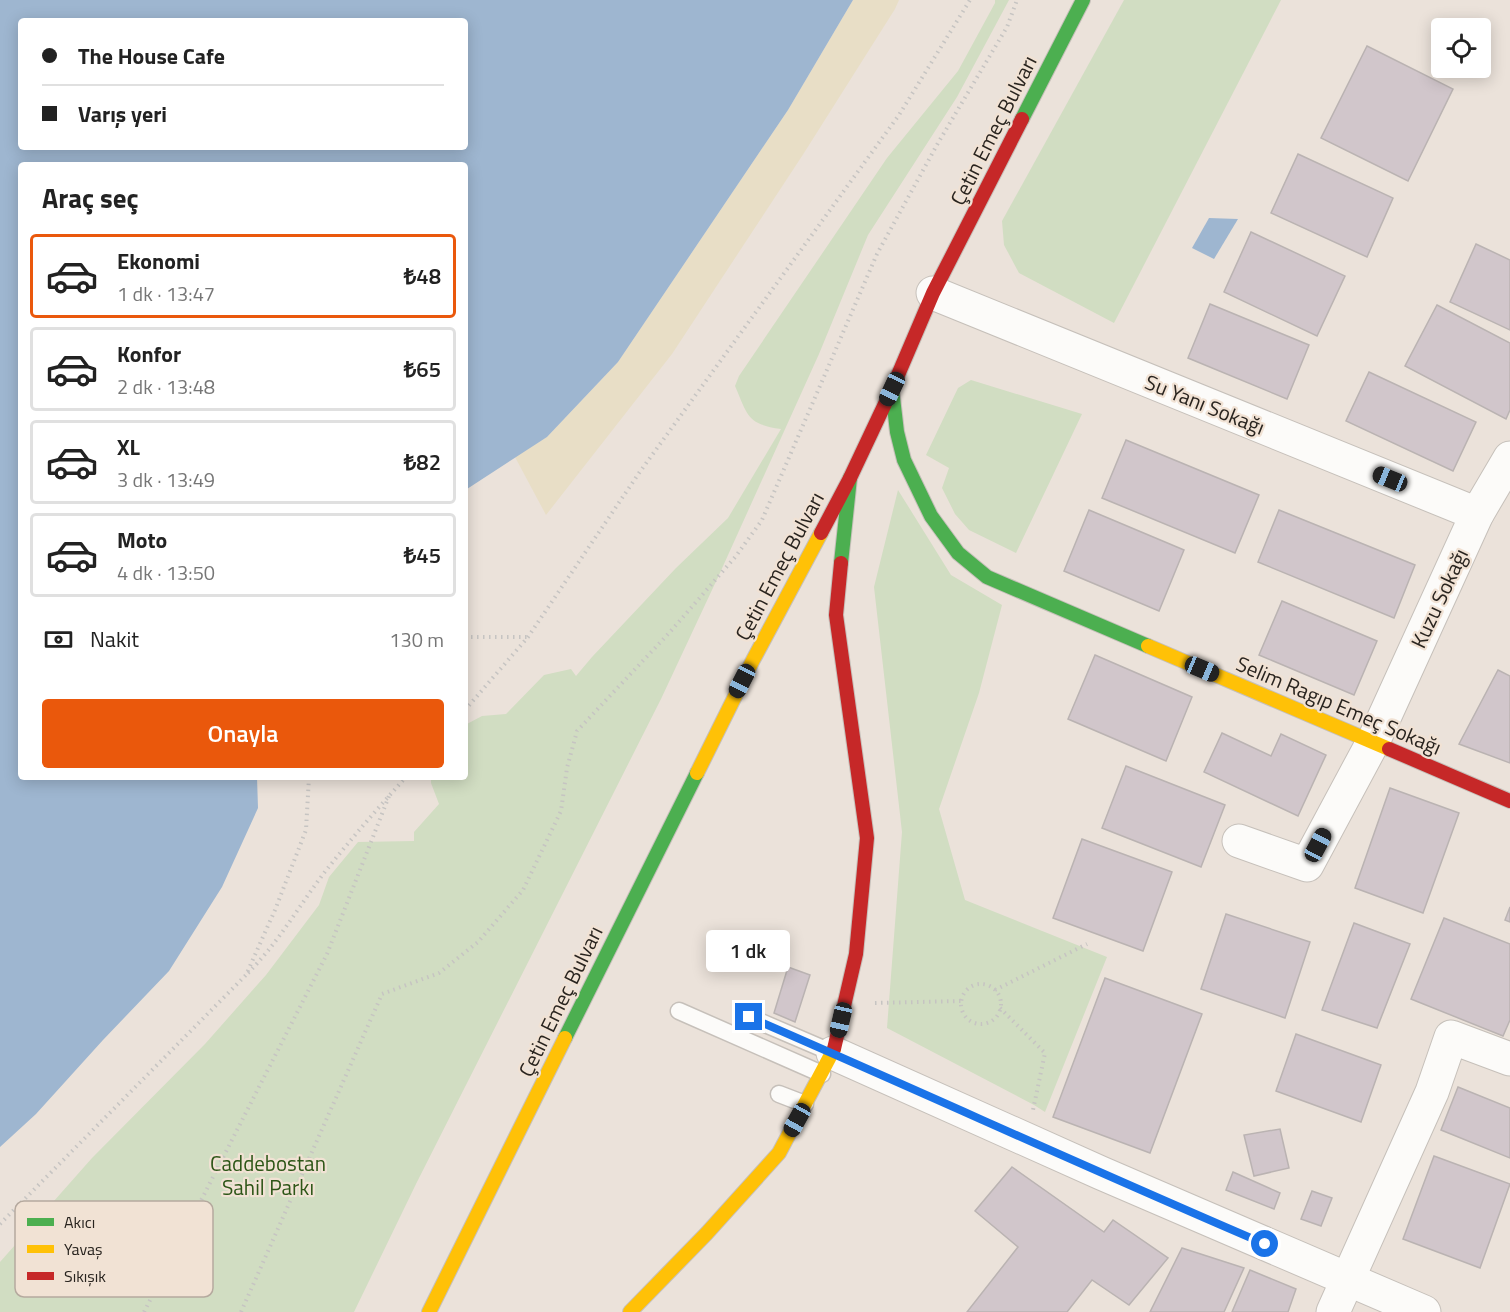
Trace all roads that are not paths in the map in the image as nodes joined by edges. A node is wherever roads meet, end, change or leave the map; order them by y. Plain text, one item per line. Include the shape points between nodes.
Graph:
1 (1083, 0) edge
2 (933, 293) junction
3 (892, 389) junction
4 (1510, 458) edge
5 (850, 478) junction
6 (1477, 514) junction
7 (1373, 742) junction
8 (1510, 801) edge
9 (1239, 841) dead end
10 (679, 1011) dead end
11 (749, 1017) dead end
12 (1510, 1059) edge
13 (827, 1063) junction
14 (779, 1094) dead end
15 (805, 1104) junction
16 (1347, 1279) junction
17 (429, 1312) edge
18 (630, 1312) edge
19 (1333, 1312) edge
20 (1424, 1312) edge

1 - 2 street, Çetin Emeç Bulvarı
2 - 3 street, Çetin Emeç Bulvarı
2 - 6 street, Su Yanı Sokağı
3 - 5 street, Çetin Emeç Bulvarı
3 - 7 street, Selim Ragıp Emeç Sokağı via 904,460 931,516 958,552 987,577
4 - 6 street, Kuzu Sokağı
5 - 13 street via 836,615 867,838 855,954
5 - 17 street, Çetin Emeç Bulvarı via 753,660
6 - 7 street, Kuzu Sokağı
7 - 8 street, Selim Ragıp Emeç Sokağı
7 - 9 street, Kuzu Sokağı via 1307,865
10 - 13 lane
11 - 13 lane
12 - 16 street via 1451,1037 1432,1092
13 - 15 street
13 - 16 street via 1027,1139
14 - 15 lane
15 - 18 street via 779,1153
16 - 19 street
16 - 20 street

